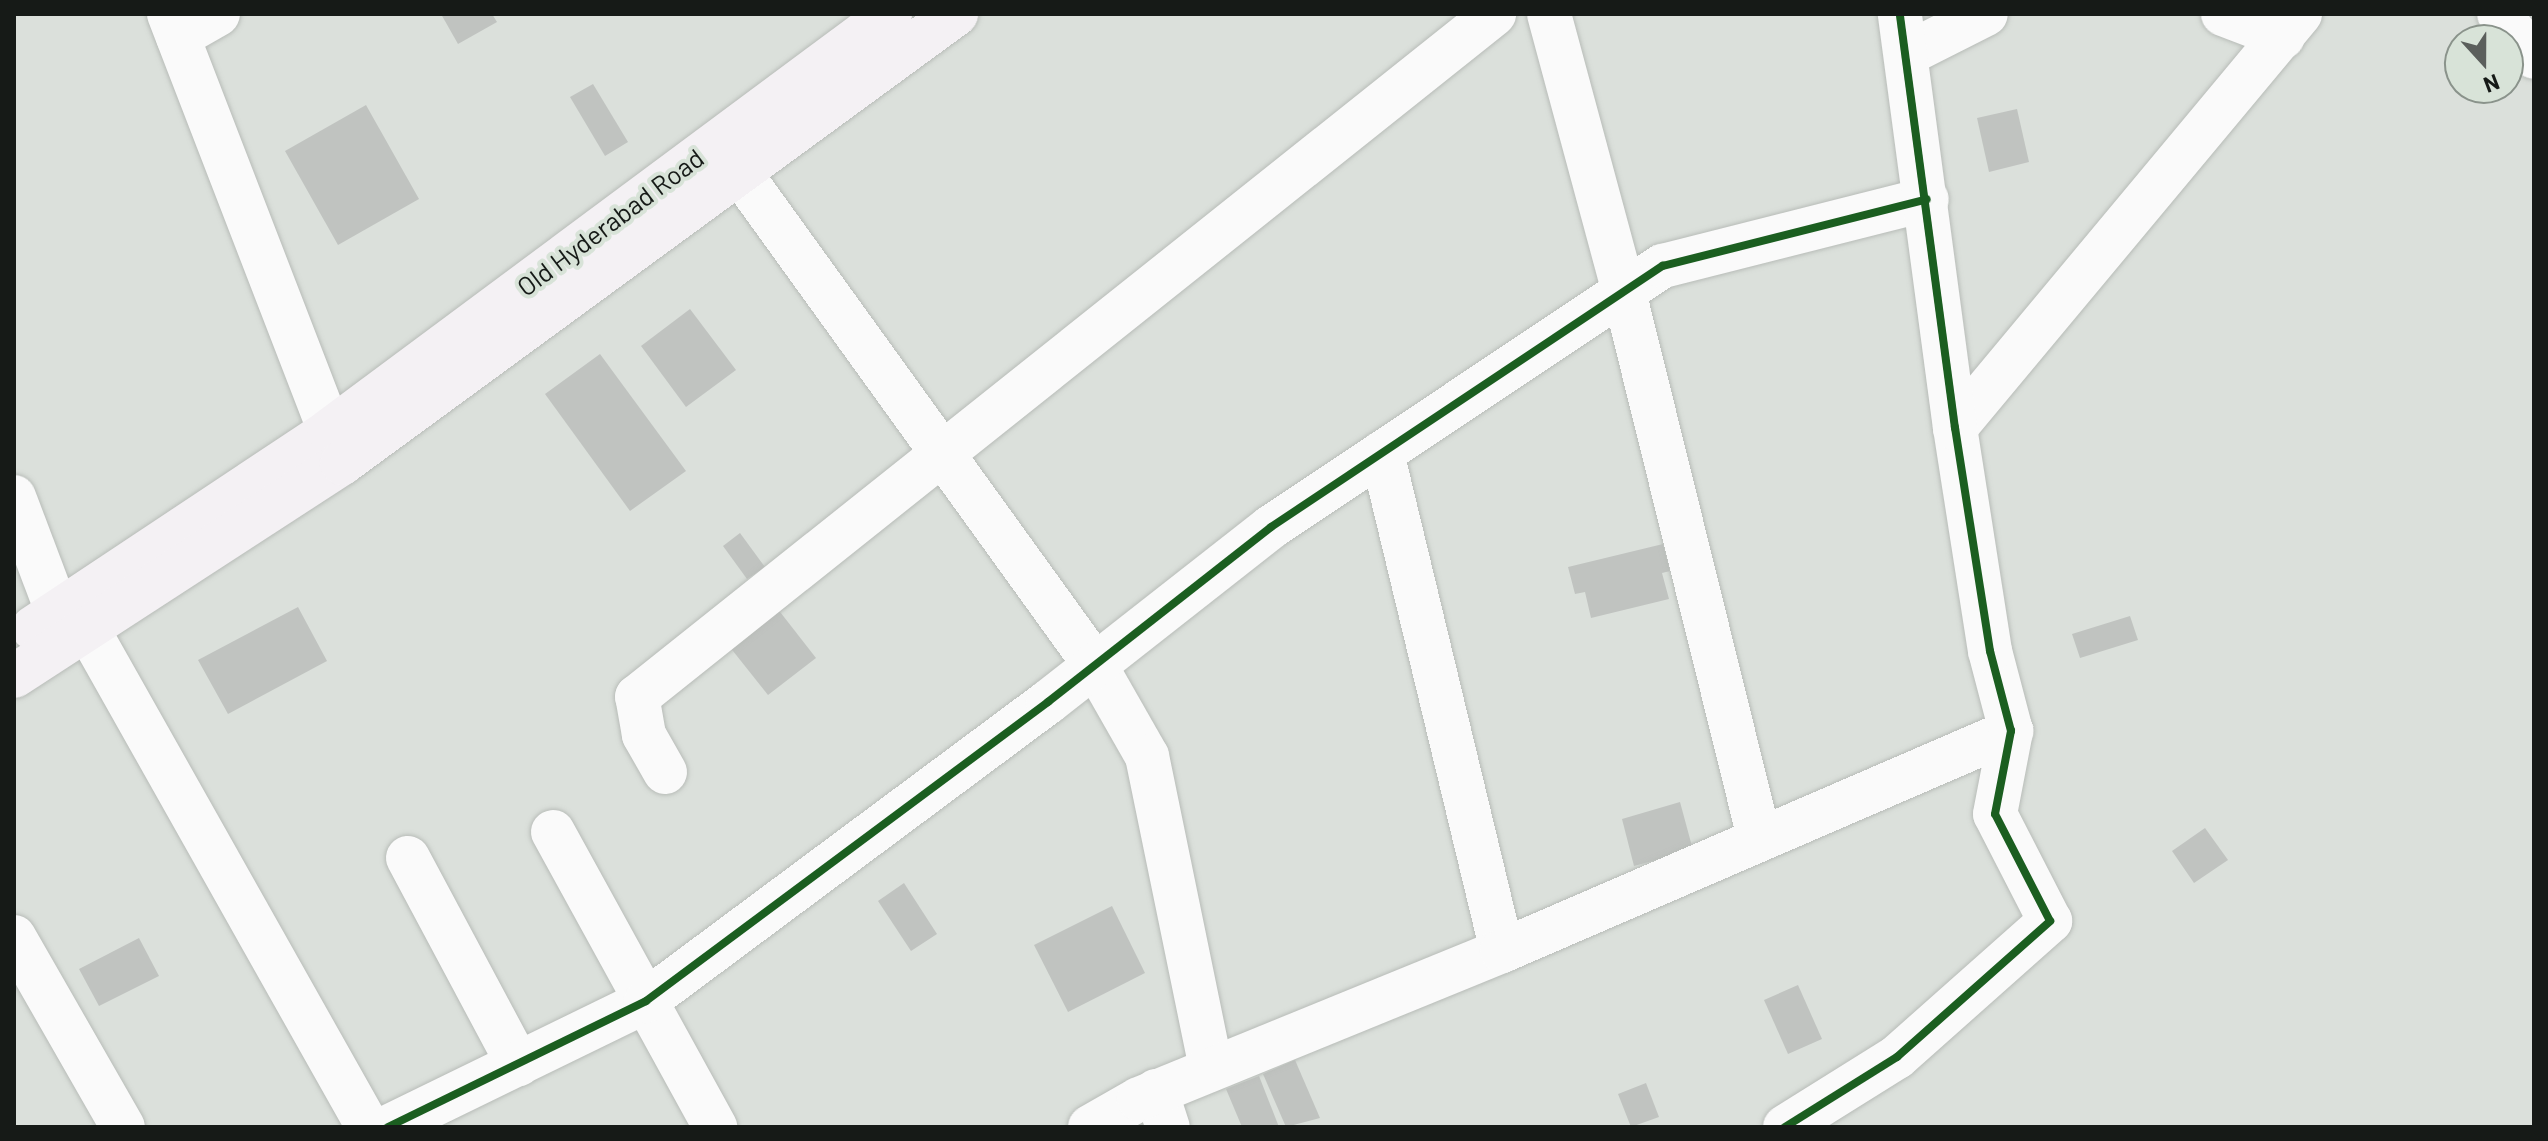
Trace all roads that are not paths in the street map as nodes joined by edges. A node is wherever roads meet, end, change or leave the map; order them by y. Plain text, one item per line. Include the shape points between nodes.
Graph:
1 (218, 14) edge
2 (890, 14) edge
3 (956, 14) edge
4 (1494, 14) edge
5 (1549, 14) edge
6 (1986, 14) edge
7 (2223, 14) edge
8 (2499, 14) edge
9 (174, 26) edge
10 (2291, 26) edge
11 (1904, 33) edge
12 (2534, 57) edge
13 (740, 173) junction
14 (1927, 199) junction
15 (1624, 292) junction
16 (1955, 428) junction
17 (336, 447) junction
18 (941, 452) junction
19 (1382, 453) junction
20 (14, 497) edge
21 (72, 620) junction
22 (14, 640) edge
23 (1095, 665) junction
24 (14, 676) edge
25 (2011, 731) junction
26 (665, 772) dead end
27 (553, 832) dead end
28 (1759, 837) junction
29 (408, 858) dead end
30 (14, 937) edge
31 (1502, 951) junction
32 (646, 1001) junction
33 (518, 1064) junction
34 (1211, 1068) junction
35 (1162, 1109) edge
36 (123, 1127) edge
37 (368, 1127) edge
38 (388, 1127) edge
39 (715, 1127) edge
40 (1090, 1127) edge
41 (1785, 1127) edge

1 - 9 street
2 - 17 main road, Old Hyderabad Road
3 - 13 main road
4 - 18 street
5 - 15 street
6 - 11 street
7 - 10 street
8 - 12 street
9 - 17 street
10 - 16 street
11 - 14 street
13 - 17 main road
13 - 18 street
14 - 15 street via 1663,266
14 - 16 street
15 - 19 street
15 - 28 street
16 - 25 street via 1990,651
17 - 21 main road
18 - 23 street
18 - 26 street via 637,697 644,735
19 - 23 street via 1271,527
19 - 31 street
20 - 21 street
21 - 22 main road
21 - 24 main road
21 - 37 street
23 - 32 street
23 - 34 street via 1147,756
25 - 28 street
25 - 41 street via 1995,814 2050,921 1897,1057
27 - 32 street
28 - 31 street
29 - 33 street
30 - 36 street
31 - 34 street
32 - 33 street
32 - 39 street
33 - 38 street
34 - 35 street
35 - 40 street

